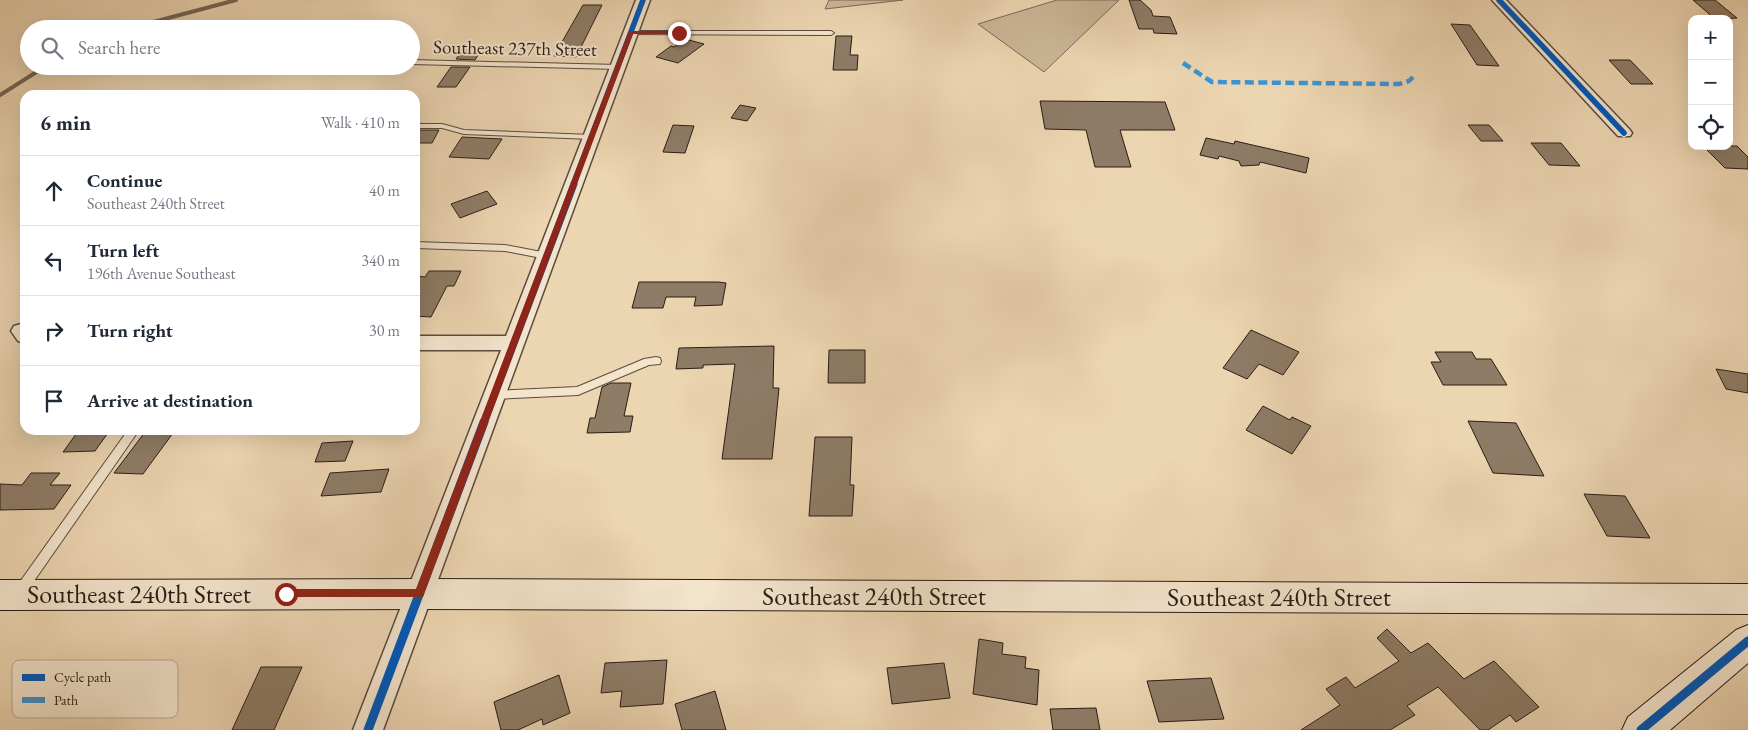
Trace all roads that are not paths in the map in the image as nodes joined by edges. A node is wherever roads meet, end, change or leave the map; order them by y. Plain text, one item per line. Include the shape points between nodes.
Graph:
1 (643, 0) edge
2 (1499, 0) edge
3 (631, 33) junction
4 (831, 33) dead end
5 (420, 62) edge
6 (618, 67) junction
7 (420, 126) edge
8 (1624, 133) dead end
9 (592, 137) junction
10 (420, 245) edge
11 (547, 256) junction
12 (420, 343) edge
13 (514, 343) junction
14 (656, 361) dead end
15 (495, 395) junction
16 (130, 435) edge
17 (420, 594) junction
18 (9, 595) edge
19 (1748, 600) edge
20 (1748, 641) edge
21 (368, 730) edge
22 (1641, 730) edge

1 - 3 street
2 - 8 street
3 - 4 lane
3 - 6 street
5 - 6 lane, Southeast 237th Street
6 - 9 street
7 - 9 lane via 442,126 464,132
9 - 11 street
10 - 11 lane via 505,248
11 - 13 street
12 - 13 street
13 - 15 street
14 - 15 lane via 578,391
15 - 17 street
16 - 18 lane
17 - 18 main road, Southeast 240th Street
17 - 19 main road, Southeast 240th Street
17 - 21 street
20 - 22 main road

